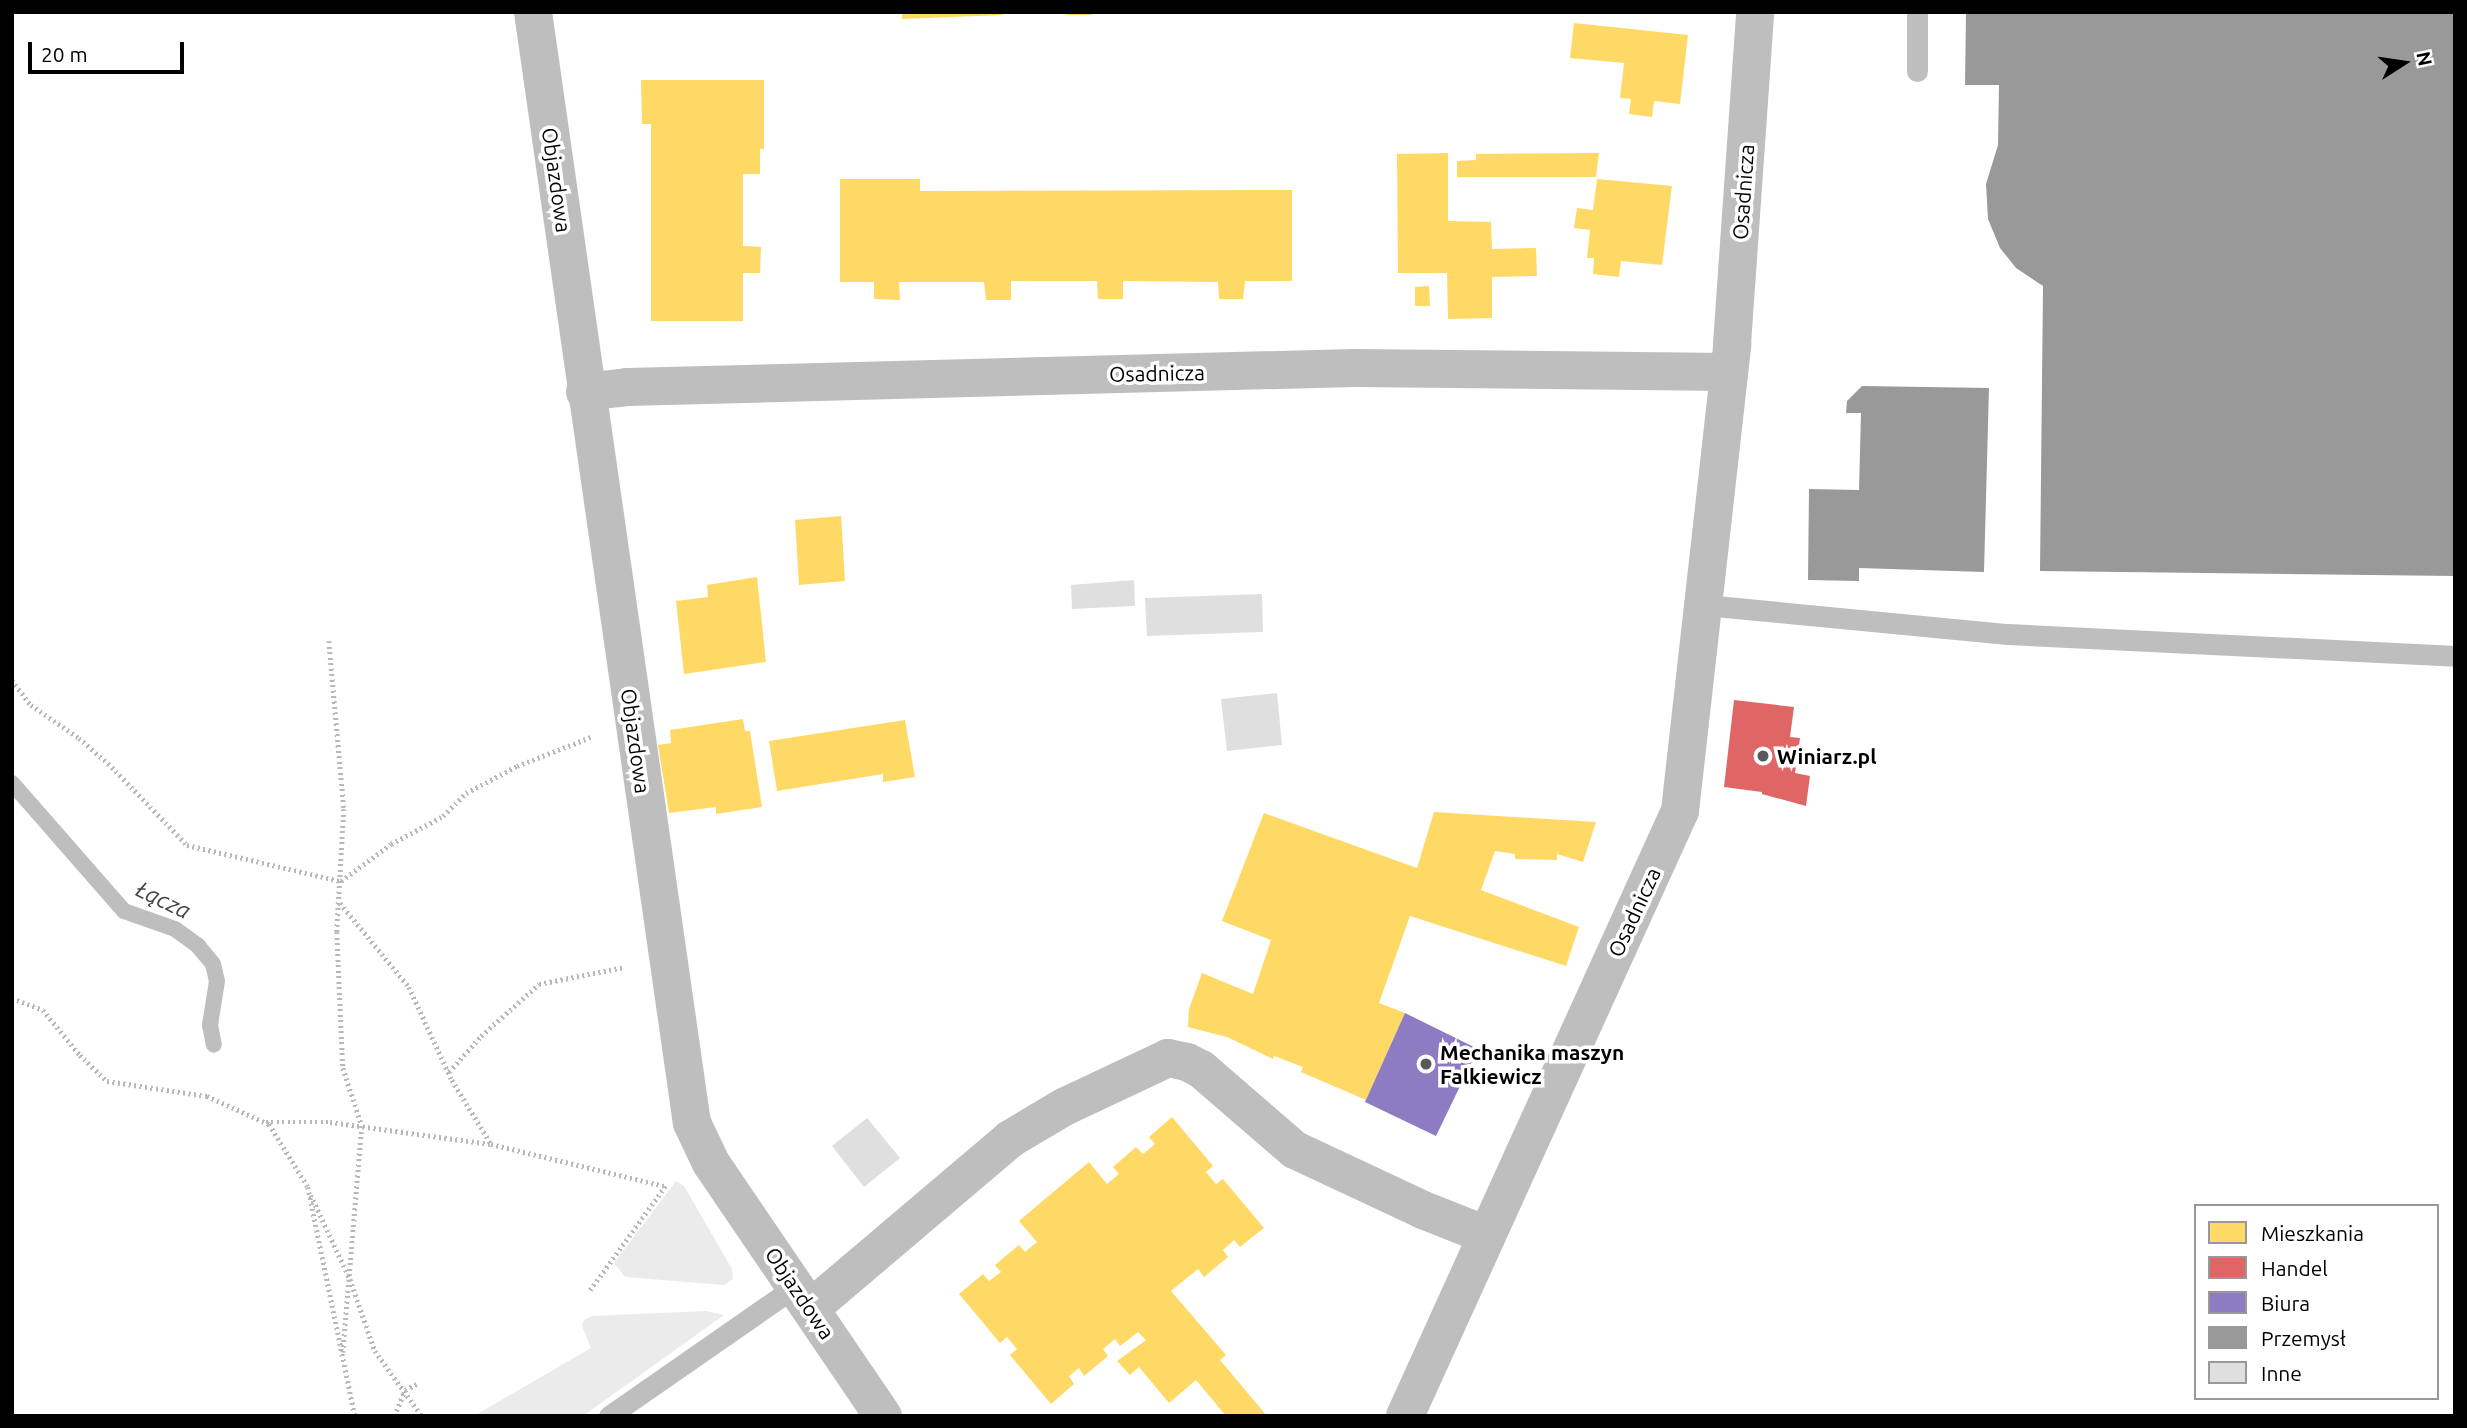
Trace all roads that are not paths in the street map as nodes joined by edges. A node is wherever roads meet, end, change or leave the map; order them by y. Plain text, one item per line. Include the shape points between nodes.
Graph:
1 (533, 12) edge
2 (1755, 12) edge
3 (1917, 12) edge
4 (1917, 71) dead end
5 (1728, 372) junction
6 (585, 392) junction
7 (1705, 605) junction
8 (2455, 656) edge
9 (1486, 1235) junction
10 (803, 1297) junction
11 (609, 1416) edge
12 (883, 1416) edge
13 (1405, 1416) edge

1 - 6 street, Objazdowa
2 - 5 street, Osadnicza
3 - 4 lane
5 - 6 street, Osadnicza via 1355,368 626,387
5 - 7 street, Osadnicza
6 - 10 street, Objazdowa via 692,1123 700,1144
7 - 8 lane via 2008,634
7 - 9 street, Osadnicza via 1680,811
9 - 10 street via 1295,1150 1201,1069 1168,1058 1064,1107 1010,1139
9 - 13 street, Osadnicza
10 - 11 lane
10 - 12 street, Objazdowa

